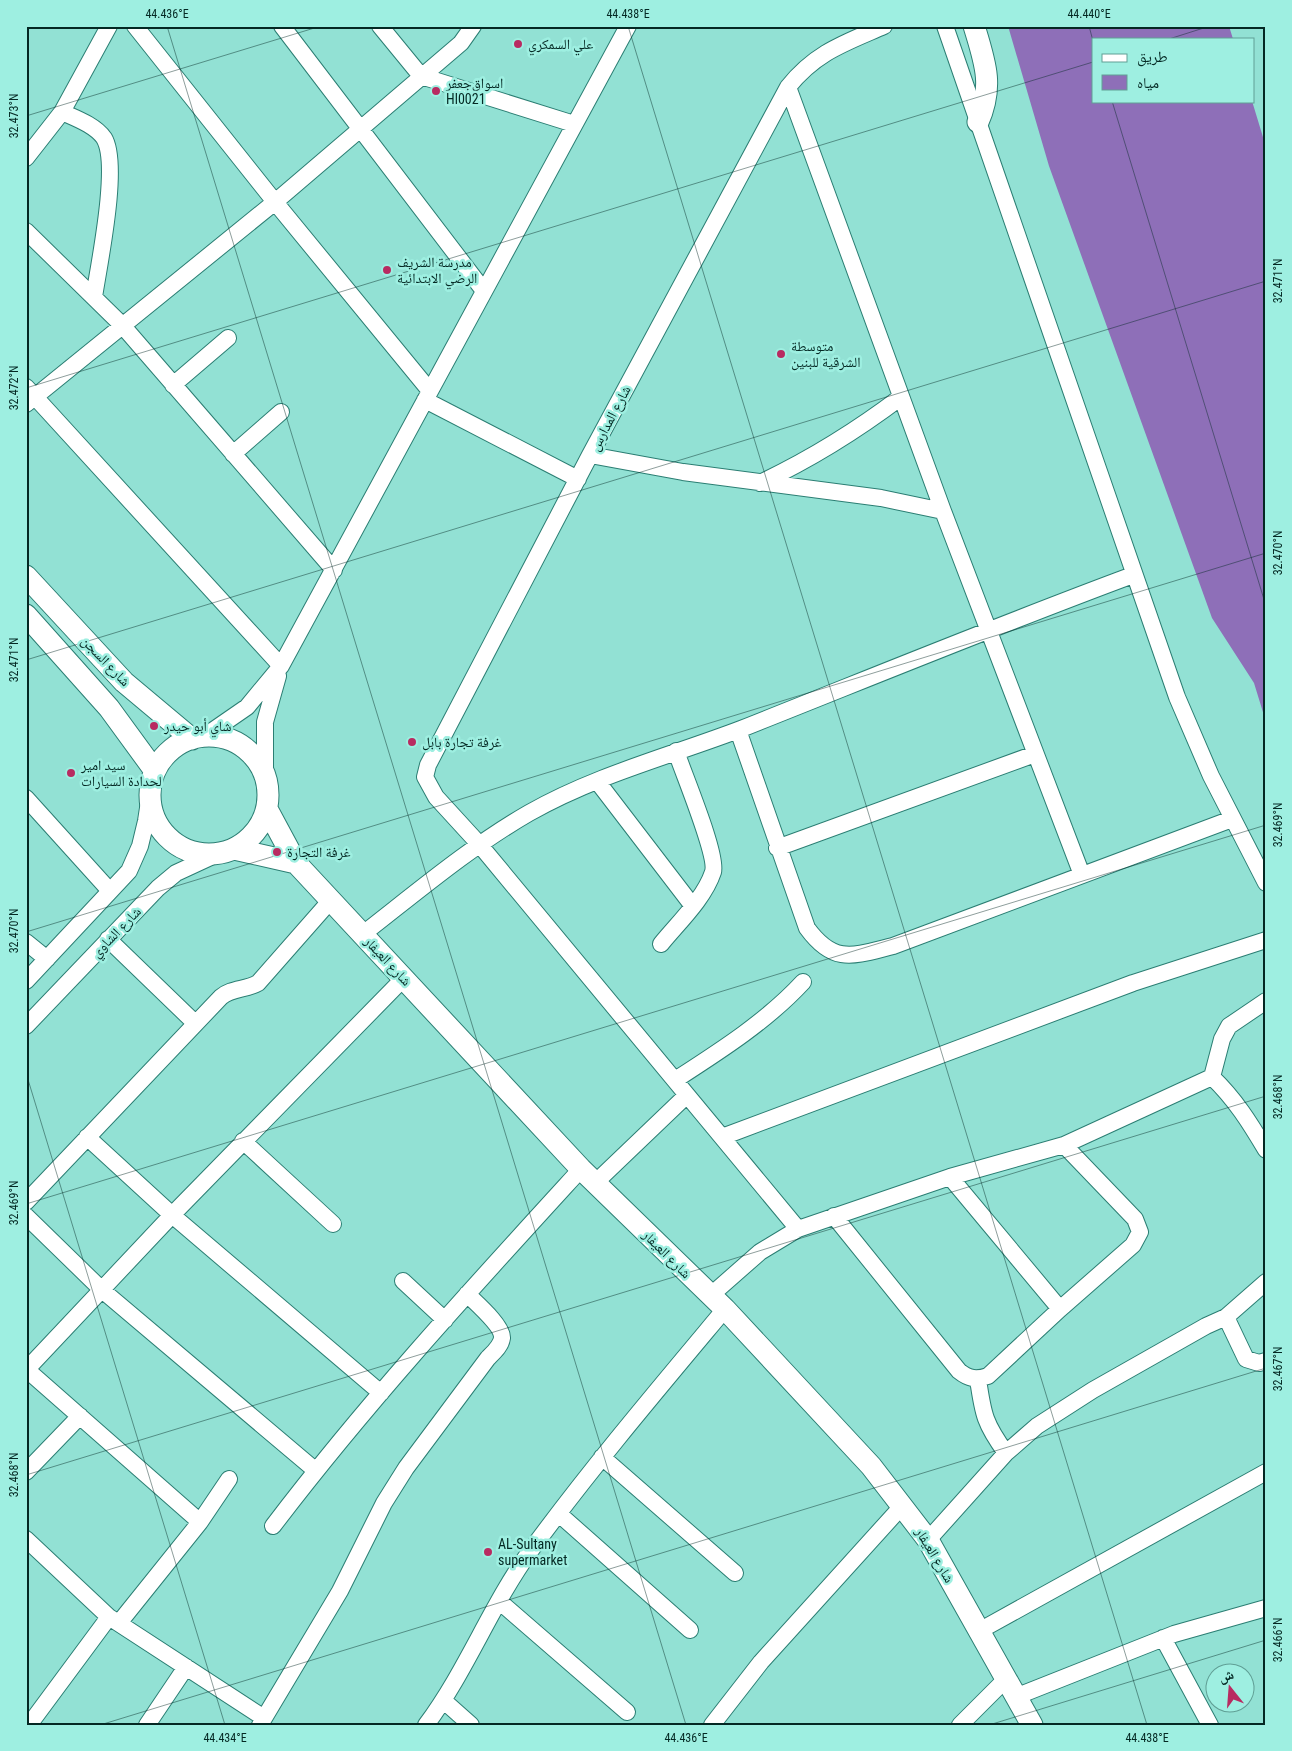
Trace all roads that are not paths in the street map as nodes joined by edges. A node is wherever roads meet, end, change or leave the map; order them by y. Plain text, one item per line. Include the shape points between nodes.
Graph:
1 (109, 26) edge
2 (135, 26) edge
3 (282, 26) edge
4 (380, 26) edge
5 (473, 26) edge
6 (628, 26) edge
7 (884, 26) edge
8 (945, 26) edge
9 (974, 26) edge
10 (421, 76) junction
11 (788, 87) junction
12 (62, 112) junction
13 (978, 122) junction
14 (574, 124) junction
15 (361, 129) junction
16 (26, 158) edge
17 (275, 202) junction
18 (26, 231) edge
19 (484, 291) junction
20 (94, 297) junction
21 (122, 325) junction
22 (228, 338) dead end
23 (173, 385) junction
24 (428, 395) junction
25 (29, 396) edge
26 (901, 397) junction
27 (281, 412) dead end
28 (233, 454) junction
29 (590, 455) junction
30 (578, 479) junction
31 (760, 483) junction
32 (943, 511) junction
33 (334, 570) junction
34 (1133, 575) junction
35 (26, 576) edge
36 (26, 616) edge
37 (988, 629) junction
38 (281, 666) junction
39 (738, 730) junction
40 (198, 738) junction
41 (676, 751) junction
42 (1035, 754) junction
43 (155, 772) junction
44 (265, 774) junction
45 (597, 781) junction
46 (150, 794) junction
47 (26, 798) edge
48 (267, 809) junction
49 (1232, 819) junction
50 (479, 844) junction
51 (778, 848) junction
52 (226, 851) junction
53 (296, 863) junction
54 (1082, 875) junction
55 (1266, 883) edge
56 (110, 891) junction
57 (331, 900) junction
58 (692, 905) junction
59 (363, 934) junction
60 (108, 939) junction
61 (1266, 940) edge
62 (26, 942) edge
63 (661, 944) dead end
64 (47, 959) junction
65 (404, 978) junction
66 (26, 981) edge
67 (803, 982) dead end
68 (1266, 1001) edge
69 (195, 1023) junction
70 (26, 1026) edge
71 (1212, 1078) junction
72 (675, 1080) junction
73 (687, 1095) junction
74 (87, 1137) junction
75 (722, 1137) junction
76 (243, 1141) junction
77 (1064, 1144) junction
78 (1266, 1150) edge
79 (588, 1176) junction
80 (950, 1177) junction
81 (26, 1202) edge
82 (172, 1215) junction
83 (26, 1216) edge
84 (834, 1216) junction
85 (333, 1224) dead end
86 (798, 1229) junction
87 (403, 1281) dead end
88 (1266, 1282) edge
89 (102, 1290) junction
90 (467, 1294) junction
91 (718, 1302) junction
92 (1060, 1309) junction
93 (1226, 1317) junction
94 (445, 1320) junction
95 (1266, 1361) edge
96 (27, 1369) edge
97 (978, 1379) junction
98 (381, 1393) junction
99 (80, 1416) junction
100 (1006, 1453) junction
101 (602, 1457) junction
102 (315, 1470) junction
103 (26, 1472) edge
104 (1266, 1472) edge
105 (229, 1479) dead end
106 (902, 1505) junction
107 (559, 1514) junction
108 (200, 1522) junction
109 (273, 1526) dead end
110 (928, 1540) junction
111 (27, 1541) edge
112 (735, 1573) dead end
113 (499, 1601) junction
114 (1266, 1608) edge
115 (114, 1620) junction
116 (690, 1630) dead end
117 (979, 1631) junction
118 (1163, 1638) junction
119 (186, 1667) junction
120 (1010, 1688) junction
121 (444, 1701) junction
122 (627, 1712) dead end
123 (262, 1721) edge
124 (29, 1725) edge
125 (147, 1725) edge
126 (426, 1725) edge
127 (471, 1725) edge
128 (712, 1725) edge
129 (960, 1725) edge
130 (1032, 1725) edge
131 (1210, 1725) edge

1 - 12 street
2 - 17 street
3 - 15 street
4 - 10 street
5 - 10 street via 461,44
6 - 14 street
7 - 11 street, شارع المدارس via 816,58
8 - 13 street
9 - 13 main road via 988,76 988,93
10 - 14 street
10 - 15 street
11 - 26 street
11 - 29 street, شارع المدارس
12 - 16 street
12 - 20 street via 90,126 104,138 108,156 111,177
13 - 34 street
14 - 19 street
15 - 17 street
15 - 19 street
17 - 21 street
17 - 24 street
18 - 20 street
19 - 24 street
20 - 21 street
21 - 23 street
21 - 25 street
22 - 23 street
23 - 28 street
24 - 30 street
24 - 33 street
25 - 38 street
26 - 31 street via 818,454
26 - 32 street
27 - 28 street
28 - 33 street
29 - 30 street, شارع المدارس
29 - 31 street
30 - 50 street, شارع المدارس via 428,765 425,777 436,797
31 - 32 street via 881,498
32 - 37 street
33 - 38 street
34 - 37 street
34 - 49 street via 1177,698
35 - 40 main road, شارع السجن via 124,682
36 - 43 main road, شارع السجن via 109,708
37 - 39 street
37 - 42 street
38 - 40 street via 247,707
38 - 44 street via 265,722
39 - 41 street
39 - 51 street
40 - 43 main road via 170,752
40 - 44 main road via 224,738 241,745
41 - 45 street
41 - 58 street via 714,862 706,886
42 - 51 street
42 - 54 street
43 - 46 main road
44 - 48 main road
45 - 50 street via 530,812
45 - 58 street
46 - 52 main road via 153,814 163,832 178,846 197,853
46 - 56 street via 140,846 129,871
47 - 56 street
48 - 52 main road via 260,826 249,839
48 - 53 main road, شارع العيفار
49 - 54 street
49 - 55 street
50 - 59 street
50 - 72 street, شارع المدارس
51 - 54 street via 807,928 818,944 832,953 850,955 893,946
52 - 53 main road
52 - 60 street, شارع الشاوي via 176,873
53 - 57 main road, شارع العيفار
56 - 64 street
57 - 59 main road, شارع العيفار
57 - 69 street via 258,983 226,993
58 - 63 street
59 - 65 main road, شارع العيفار
60 - 69 street
60 - 70 street, شارع الشاوي
61 - 75 street via 1133,983
62 - 64 street
64 - 66 street
65 - 76 street
65 - 79 main road, شارع العيفار
67 - 72 street via 758,1022
68 - 71 street via 1229,1026 1222,1039
69 - 74 street
71 - 77 street
71 - 78 street via 1244,1114
72 - 73 street, شارع المدارس
73 - 75 street, شارع المدارس
73 - 79 street
74 - 81 street
74 - 82 street
75 - 86 street, شارع المدارس
76 - 82 street
76 - 85 street
77 - 80 street
77 - 92 street via 1135,1219 1140,1232 1133,1245
79 - 90 street
79 - 91 main road, شارع العيفار
80 - 84 street
80 - 92 street
82 - 89 street
82 - 98 street
83 - 89 street
84 - 86 street
84 - 97 street via 959,1371
86 - 91 street via 760,1252
87 - 94 street
88 - 93 street
89 - 96 street
89 - 102 street
90 - 94 street
90 - 123 street via 499,1327 502,1337 499,1346 393,1489 340,1591
91 - 101 street
91 - 106 main road, شارع العيفار via 871,1466
92 - 97 street via 997,1369
93 - 95 street via 1246,1359 1259,1363
93 - 100 street via 1063,1408
94 - 98 street
96 - 99 street
97 - 100 street via 982,1411 989,1430
98 - 102 street
99 - 103 street
99 - 108 street
100 - 110 street
101 - 107 street
101 - 112 street
102 - 109 street
104 - 117 street
105 - 108 street
106 - 110 main road, شارع العيفار
106 - 128 street via 761,1662
107 - 113 street via 530,1551
107 - 116 street
108 - 115 street
110 - 117 main road, شارع العيفار
111 - 115 street
113 - 121 street
113 - 122 street
114 - 118 street
115 - 119 street
115 - 124 street
117 - 120 main road, شارع العيفار
118 - 120 street
118 - 131 street
119 - 123 street
119 - 125 street
120 - 129 street
120 - 130 main road, شارع العيفار
121 - 126 street
121 - 127 street

